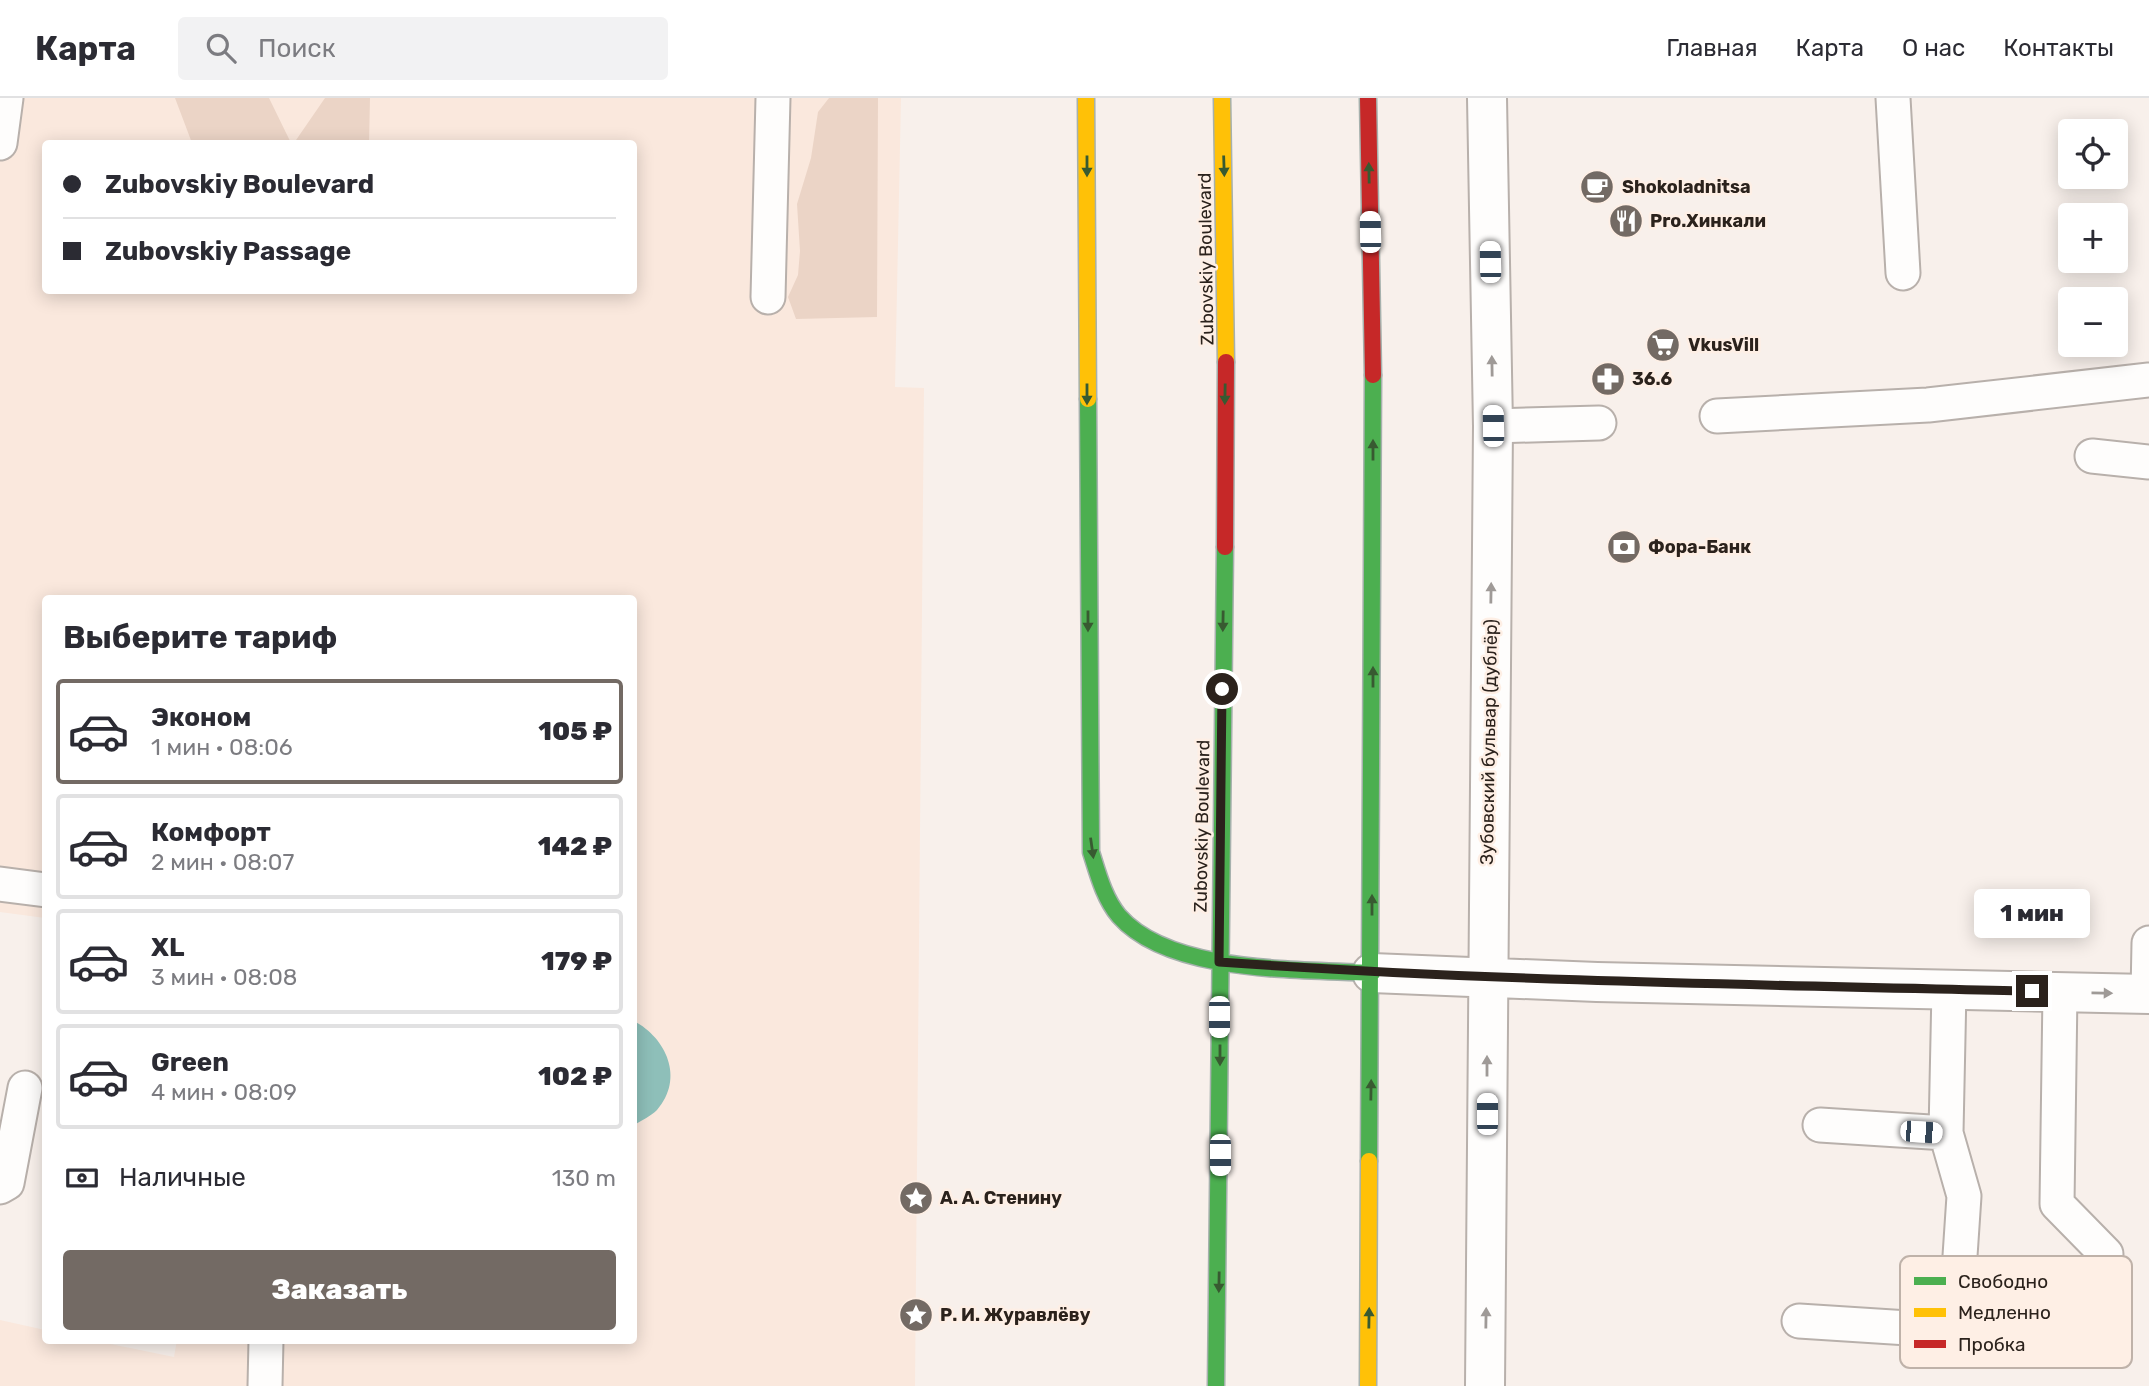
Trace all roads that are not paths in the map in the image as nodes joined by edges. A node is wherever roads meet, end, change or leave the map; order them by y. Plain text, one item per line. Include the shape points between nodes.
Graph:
1 (6, 98) edge
2 (773, 98) edge
3 (1086, 98) edge
4 (1222, 98) edge
5 (1368, 98) edge
6 (1487, 98) edge
7 (1893, 98) edge
8 (0, 143) edge
9 (1903, 273) dead end
10 (768, 297) dead end
11 (2149, 380) edge
12 (1717, 416) dead end
13 (1599, 423) dead end
14 (1493, 426) junction
15 (2092, 456) dead end
16 (2149, 462) edge
17 (0, 884) edge
18 (42, 889) edge
19 (2149, 943) edge
20 (1219, 962) junction
21 (1372, 973) junction
22 (1487, 977) junction
23 (1949, 989) junction
24 (2060, 992) junction
25 (2149, 994) edge
26 (25, 1088) dead end
27 (1820, 1125) dead end
28 (1947, 1133) junction
29 (0, 1187) edge
30 (2106, 1254) dead end
31 (1960, 1256) edge
32 (1799, 1321) dead end
33 (1900, 1327) edge
34 (266, 1344) edge
35 (265, 1386) edge
36 (1216, 1386) edge
37 (1368, 1386) edge
38 (1485, 1386) edge

1 - 8 lane
2 - 10 lane
3 -> 20 main road via 1091,852 1103,888 1121,919 1146,939
4 -> 20 main road, Zubovskiy Boulevard via 1227,261
21 -> 5 main road via 1374,419
14 -> 6 street, Зубовский бульвар (дублёр)
7 - 9 lane
11 - 12 lane via 1928,405
13 - 14 lane
22 -> 14 street, Зубовский бульвар (дублёр)
15 - 16 lane
17 - 18 lane
19 - 25 lane
20 - 21 main road
20 -> 36 main road, Zubovskiy Boulevard
21 - 22 street
37 -> 21 main road
22 - 23 street
38 -> 22 street, Зубовский бульвар (дублёр)
23 - 24 street
23 - 28 lane
24 -> 25 street
24 - 30 lane via 2057,1204
26 - 29 lane via 7,1183
27 - 28 lane
28 - 31 lane via 1964,1196
32 - 33 lane
34 - 35 lane

